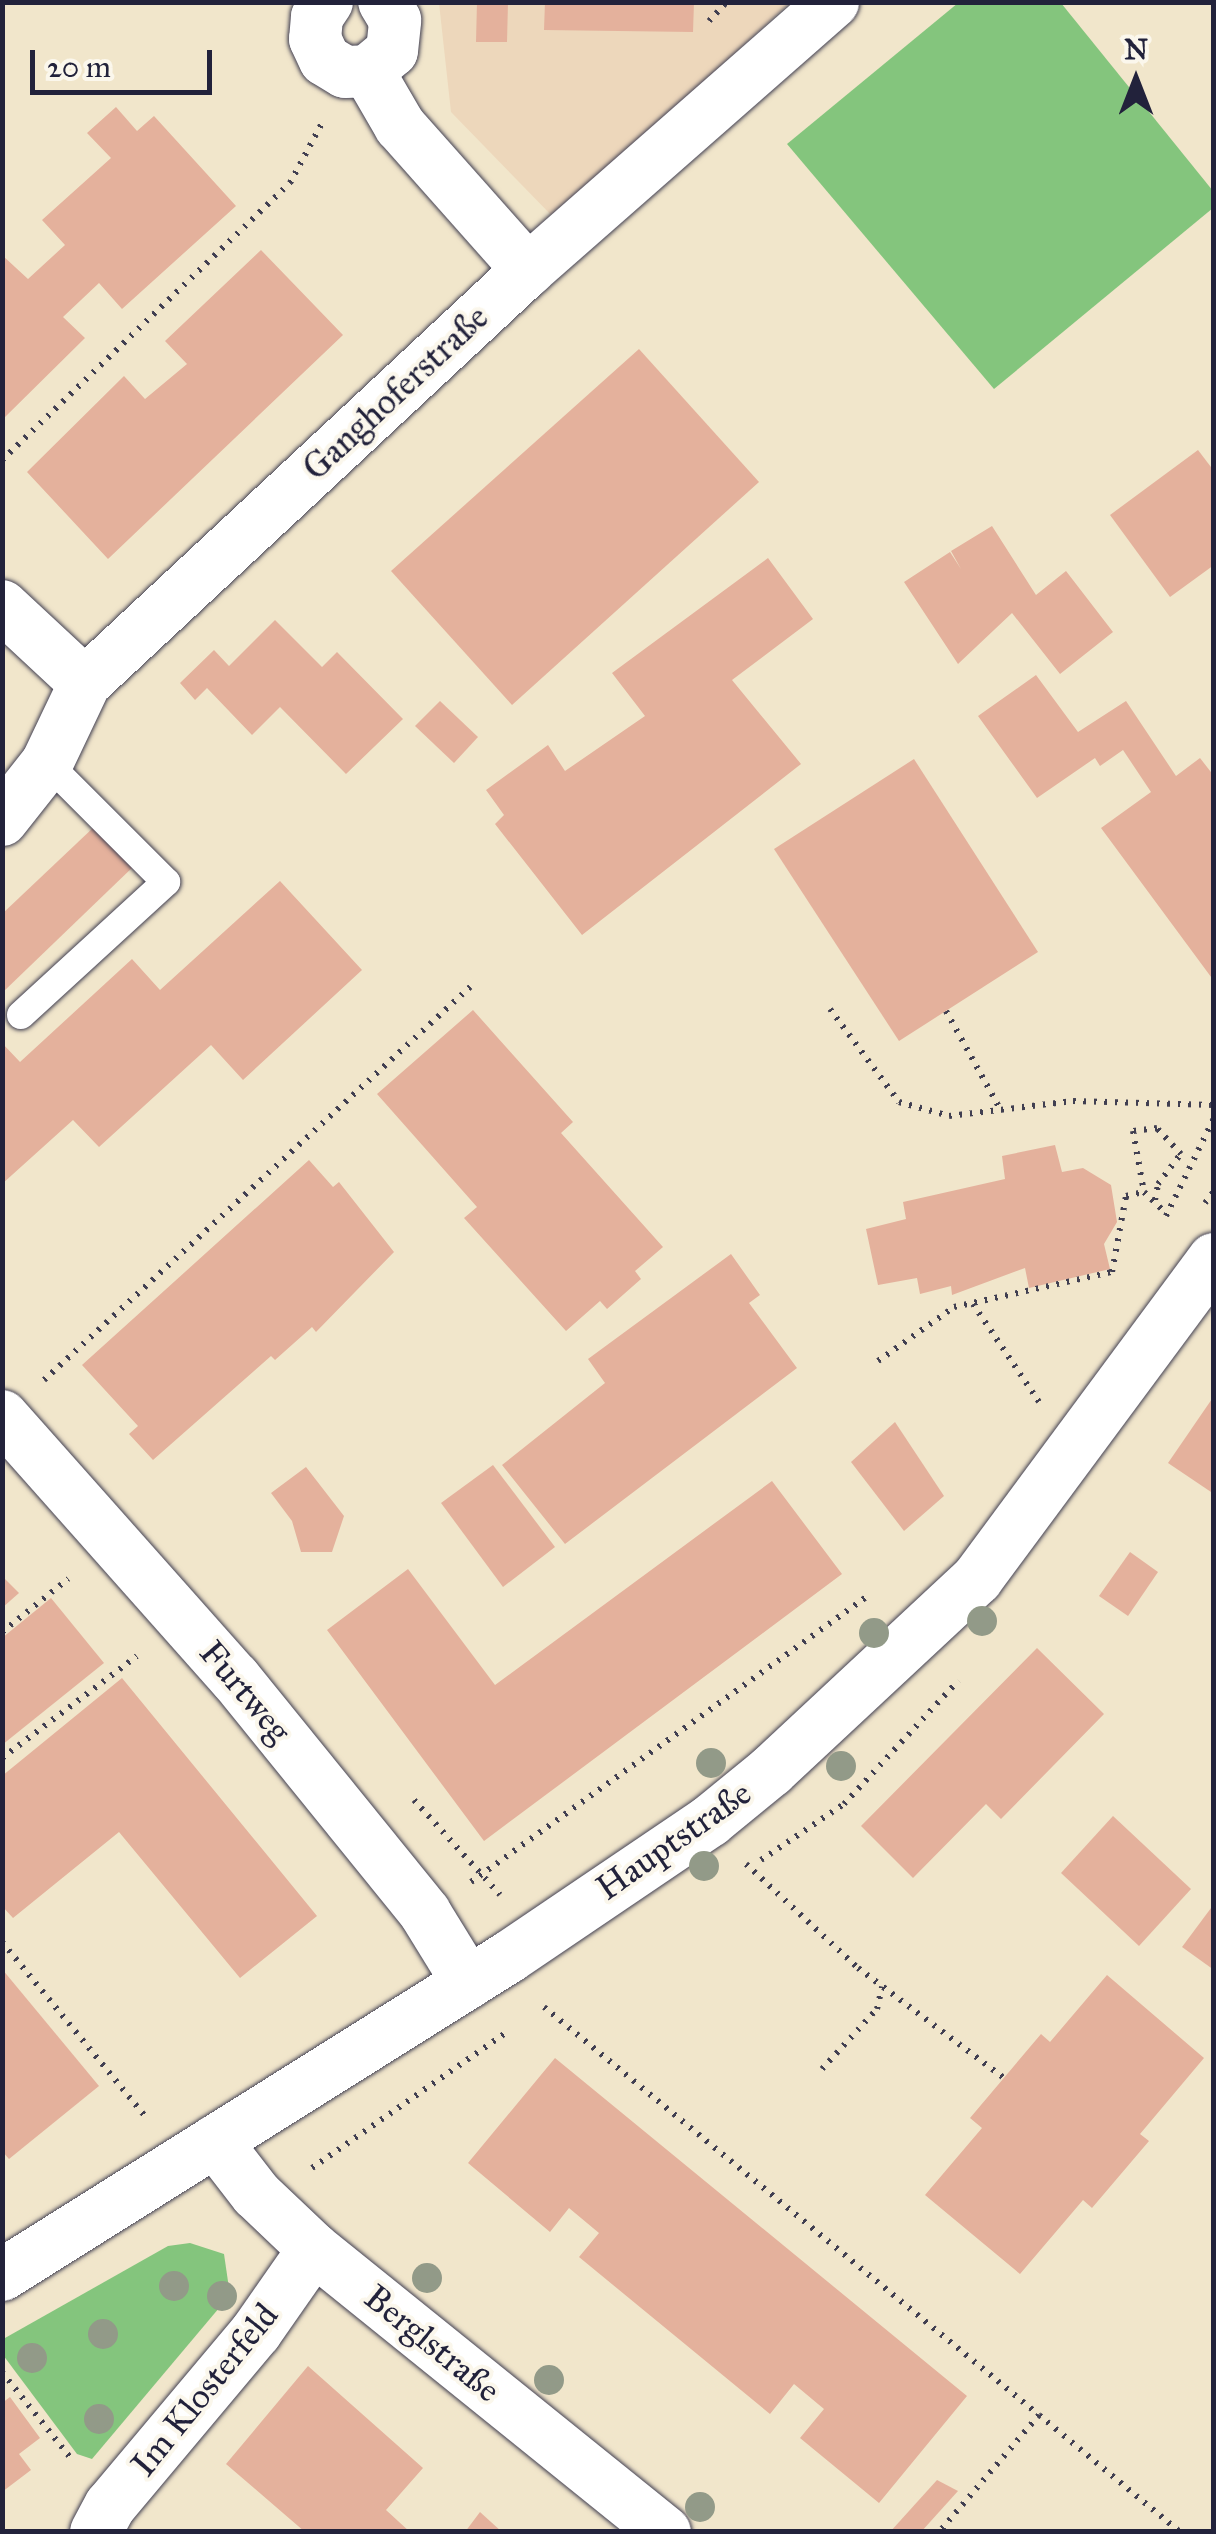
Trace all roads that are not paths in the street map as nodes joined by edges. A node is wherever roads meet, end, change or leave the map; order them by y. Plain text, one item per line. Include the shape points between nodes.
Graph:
1 (328, 2) edge
2 (833, 2) edge
3 (386, 4) edge
4 (368, 71) junction
5 (528, 270) junction
6 (2, 606) edge
7 (84, 683) junction
8 (46, 762) junction
9 (2, 820) edge
10 (22, 1015) dead end
11 (1214, 1260) edge
12 (2, 1416) edge
13 (468, 1983) junction
14 (215, 2141) junction
15 (314, 2249) junction
16 (2, 2275) edge
17 (103, 2519) edge
18 (665, 2532) edge

1 - 4 street via 317,17 315,39 325,60 344,72
2 - 5 street, Ganghoferstraße
3 - 4 street via 395,20 392,50
4 - 5 street via 400,126
5 - 7 street, Ganghoferstraße
6 - 7 street
7 - 8 street, Ganghoferstraße
8 - 9 street, Ganghoferstraße
8 - 10 lane via 166,882
11 - 13 street, Hauptstraße via 978,1580 859,1696 710,1820
12 - 13 street, Furtweg via 247,1693 426,1913
13 - 14 street, Hauptstraße
14 - 15 street, Berglstraße via 256,2194
14 - 16 street, Hauptstraße
15 - 17 street, Im Klosterfeld via 256,2332
15 - 18 street, Berglstraße

